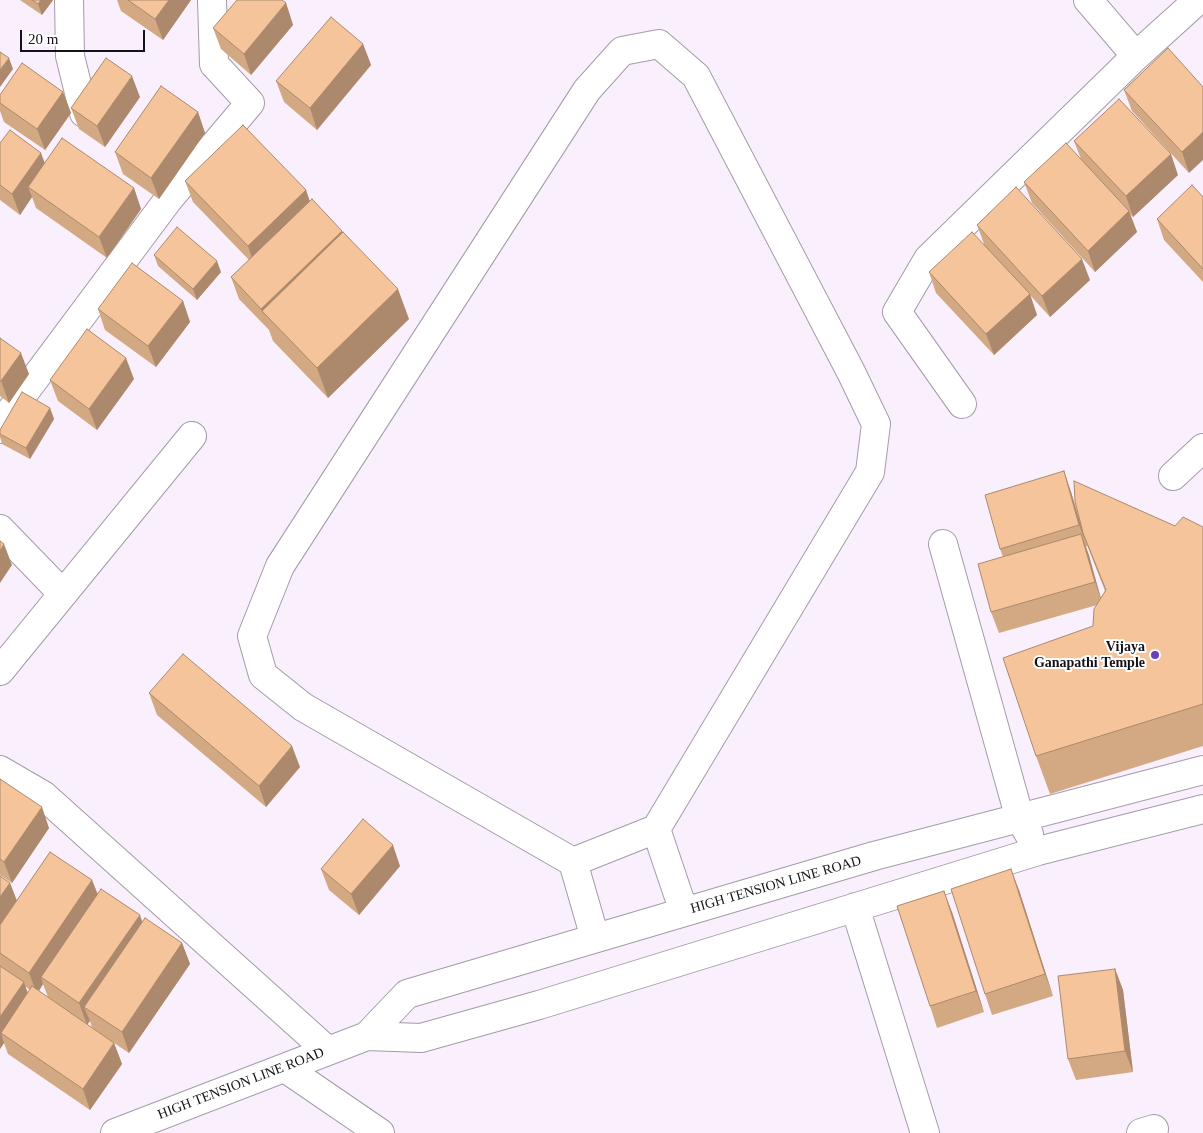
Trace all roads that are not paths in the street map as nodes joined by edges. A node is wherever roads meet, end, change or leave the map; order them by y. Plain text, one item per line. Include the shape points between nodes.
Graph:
1 (69, 0) edge
2 (212, 0) edge
3 (1088, 0) edge
4 (1198, 0) edge
5 (1136, 56) junction
6 (84, 114) edge
7 (962, 404) dead end
8 (2, 419) edge
9 (192, 436) dead end
10 (1203, 448) edge
11 (1173, 476) dead end
12 (0, 529) edge
13 (943, 544) dead end
14 (63, 594) junction
15 (0, 671) edge
16 (0, 770) edge
17 (1203, 770) edge
18 (1203, 809) edge
19 (1020, 819) junction
20 (656, 829) junction
21 (1038, 851) junction
22 (573, 862) junction
23 (855, 907) junction
24 (684, 912) junction
25 (595, 938) junction
26 (367, 1036) junction
27 (328, 1051) junction
28 (285, 1068) junction
29 (116, 1133) edge
30 (380, 1133) edge
31 (925, 1133) edge

1 - 6 street via 70,56
2 - 8 street via 214,64 250,103 168,200
3 - 5 street
4 - 5 street
5 - 7 street via 928,259 897,312
9 - 14 street
10 - 11 street
12 - 14 street
13 - 19 street
14 - 15 street
16 - 27 street via 42,795
17 - 19 street, HIGH TENSION LINE ROAD
18 - 21 street, HIGH TENSION LINE ROAD
19 - 21 street
19 - 24 street, HIGH TENSION LINE ROAD via 874,856
20 - 22 street
20 - 22 street via 870,472 876,424 696,76 659,44 622,51 586,90 280,566 252,636 263,675 303,707
20 - 24 street
21 - 23 street, HIGH TENSION LINE ROAD
22 - 25 street
23 - 26 street, HIGH TENSION LINE ROAD via 539,1005 421,1038
23 - 31 street
24 - 25 street, HIGH TENSION LINE ROAD
25 - 26 street, HIGH TENSION LINE ROAD via 407,994
26 - 27 street, HIGH TENSION LINE ROAD
27 - 28 street, HIGH TENSION LINE ROAD
28 - 29 street, HIGH TENSION LINE ROAD
28 - 30 street

